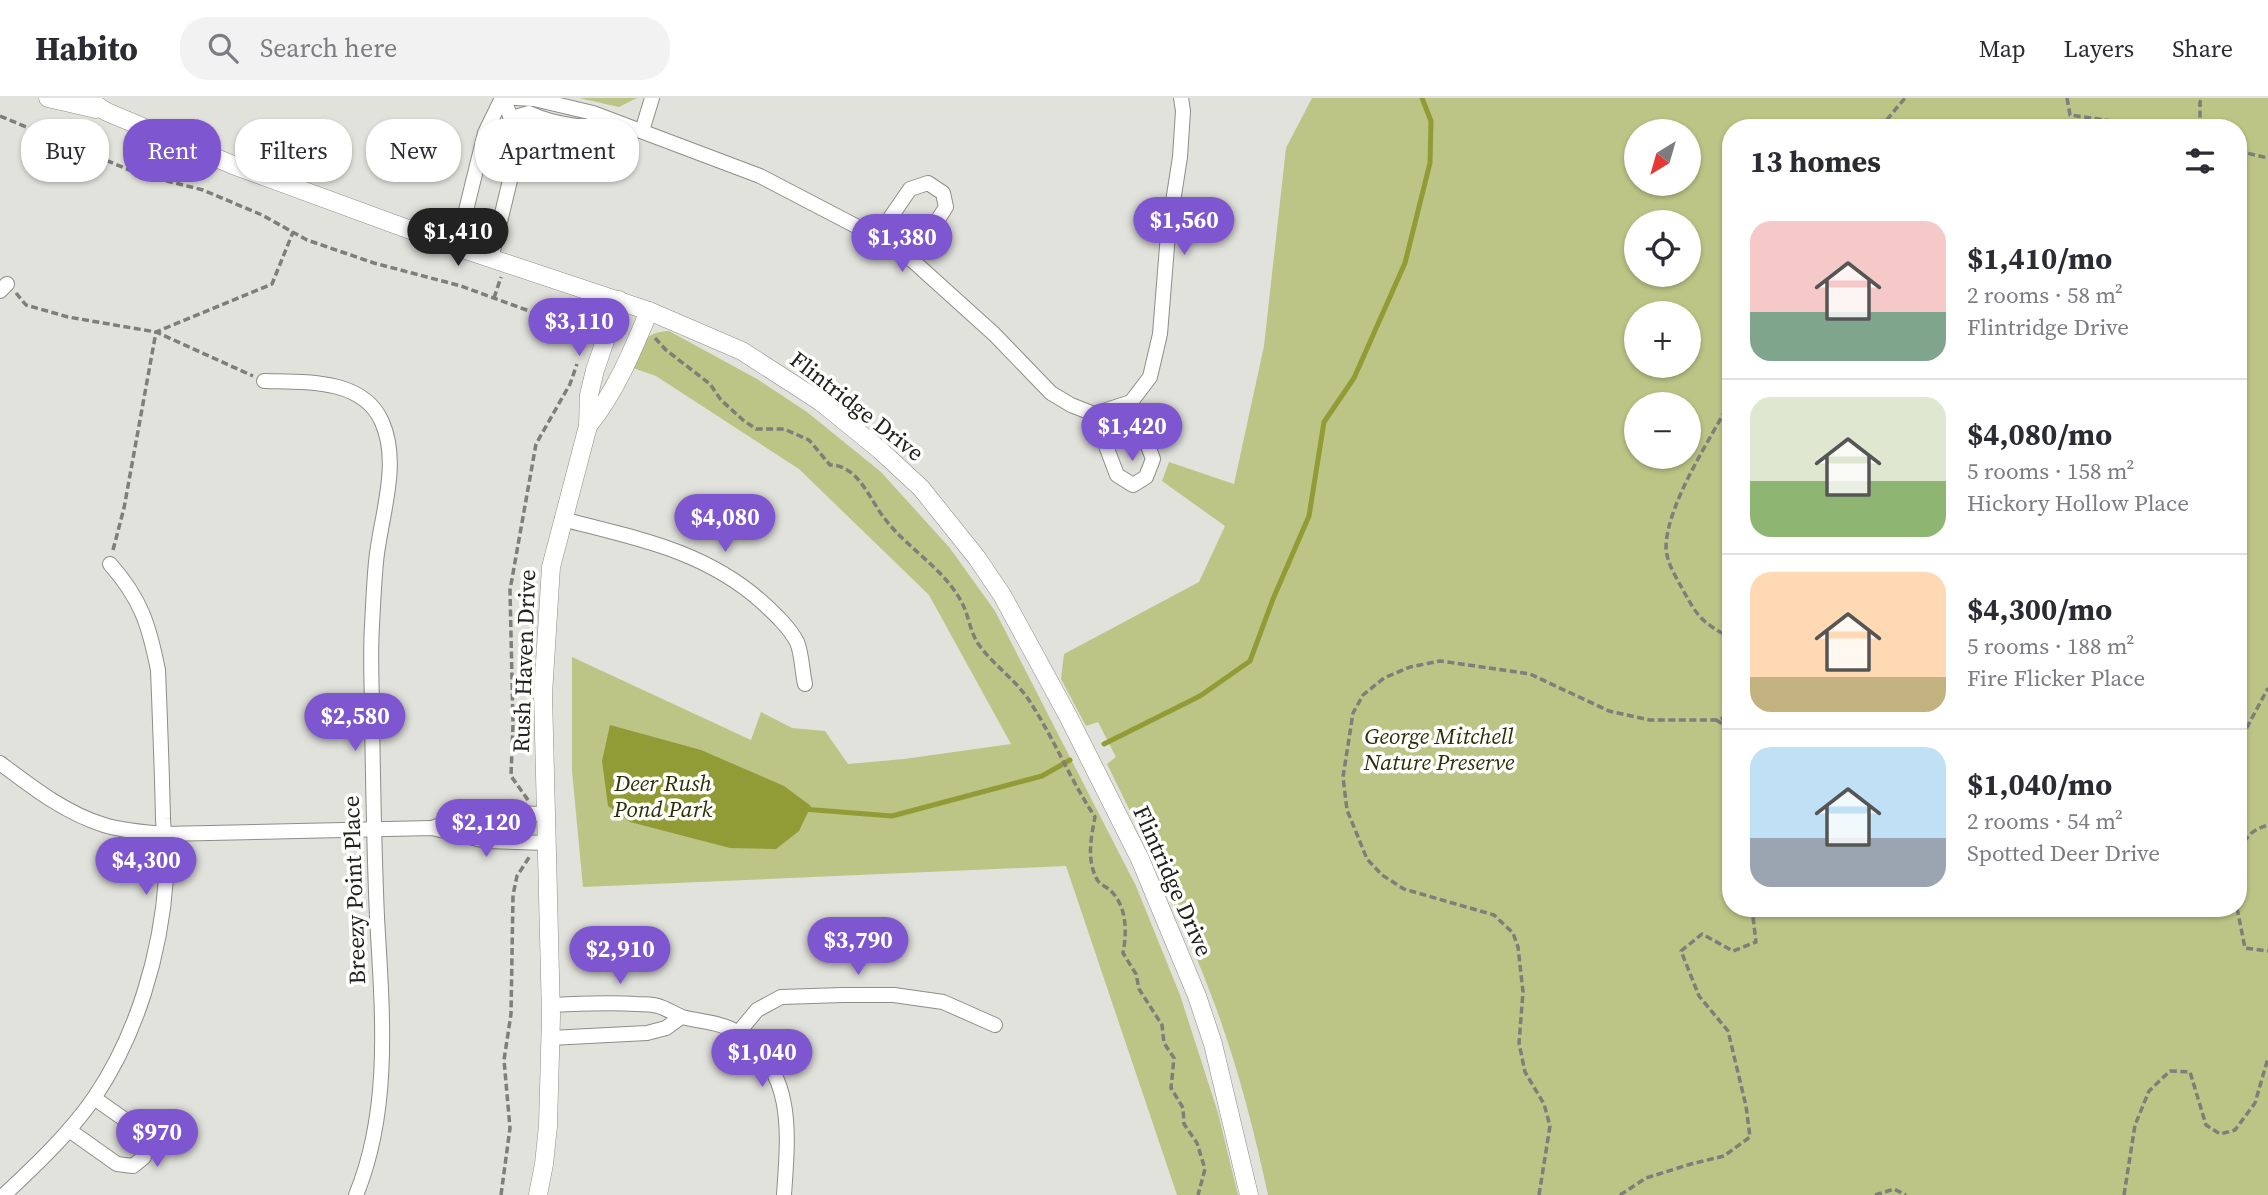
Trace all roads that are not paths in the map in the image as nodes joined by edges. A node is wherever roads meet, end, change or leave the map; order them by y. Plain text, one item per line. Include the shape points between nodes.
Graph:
1 (48, 98) edge
2 (85, 98) edge
3 (503, 98) edge
4 (516, 98) edge
5 (652, 98) edge
6 (1181, 98) edge
7 (107, 112) junction
8 (512, 118) junction
9 (642, 131) junction
10 (877, 237) junction
11 (457, 247) junction
12 (912, 260) junction
13 (497, 264) junction
14 (619, 300) junction
15 (649, 311) junction
16 (264, 381) road end
17 (1131, 402) junction
18 (1094, 414) junction
19 (588, 426) junction
20 (562, 519) junction
21 (110, 564) road end
22 (804, 684) dead end
23 (0, 763) edge
24 (537, 814) junction
25 (432, 828) junction
26 (374, 829) junction
27 (164, 834) junction
28 (538, 842) junction
29 (550, 1005) junction
30 (681, 1017) junction
31 (995, 1025) dead end
32 (738, 1033) junction
33 (550, 1038) junction
34 (94, 1098) junction
35 (69, 1129) junction
36 (4, 1195) edge
37 (356, 1195) edge
38 (538, 1195) edge
39 (784, 1195) edge
40 (1249, 1195) edge

1 - 7 street, Flintridge Drive
2 - 7 street, Flintridge Drive
3 - 8 street
3 - 11 street via 485,133
4 - 9 street via 593,113
5 - 9 street
6 - 17 street via 1180,157 1160,334 1150,377
7 - 11 street, Flintridge Drive via 233,165
8 - 9 street via 529,113 546,121
8 - 13 street via 519,143
9 - 10 street via 760,176
10 - 12 street
10 - 12 street via 910,189 928,183 936,188 943,193 946,207
11 - 13 street, Flintridge Drive
12 - 18 street via 1051,393
13 - 14 street, Flintridge Drive
14 - 15 street, Flintridge Drive
14 - 19 street, Rush Haven Drive via 592,382
15 - 19 street, Rush Haven Drive via 619,380
15 - 40 street, Flintridge Drive via 742,351 821,402 921,488 978,558 1068,716 1140,859 1213,1044
16 - 26 street, Breezy Point Place via 312,382 364,398 381,418 388,437 390,460 372,629
17 - 18 street
17 - 18 street via 1153,459 1146,477 1133,485 1117,475
19 - 20 street, Rush Haven Drive
20 - 22 street via 658,544 726,574 779,617 798,643
20 - 24 street, Rush Haven Drive via 551,567
21 - 27 street via 128,585 152,638 158,670
23 - 27 street via 80,816 104,825
24 - 25 street via 461,817
24 - 28 street, Rush Haven Drive
25 - 26 street
25 - 28 street via 486,841
26 - 27 street
26 - 37 street, Breezy Point Place via 382,1058 372,1140
27 - 34 street via 167,875 148,978 118,1057
28 - 29 street, Rush Haven Drive
29 - 30 street via 656,1005
29 - 33 street, Rush Haven Drive
30 - 32 street
30 - 33 street via 666,1028 647,1033
31 - 32 street via 943,1002 894,995 843,995 781,998 757,1010
32 - 39 street via 763,1056 784,1098
33 - 38 street, Rush Haven Drive via 548,1126
34 - 35 street
34 - 35 street via 141,1130 148,1144 144,1157 133,1166 117,1164
35 - 36 street

